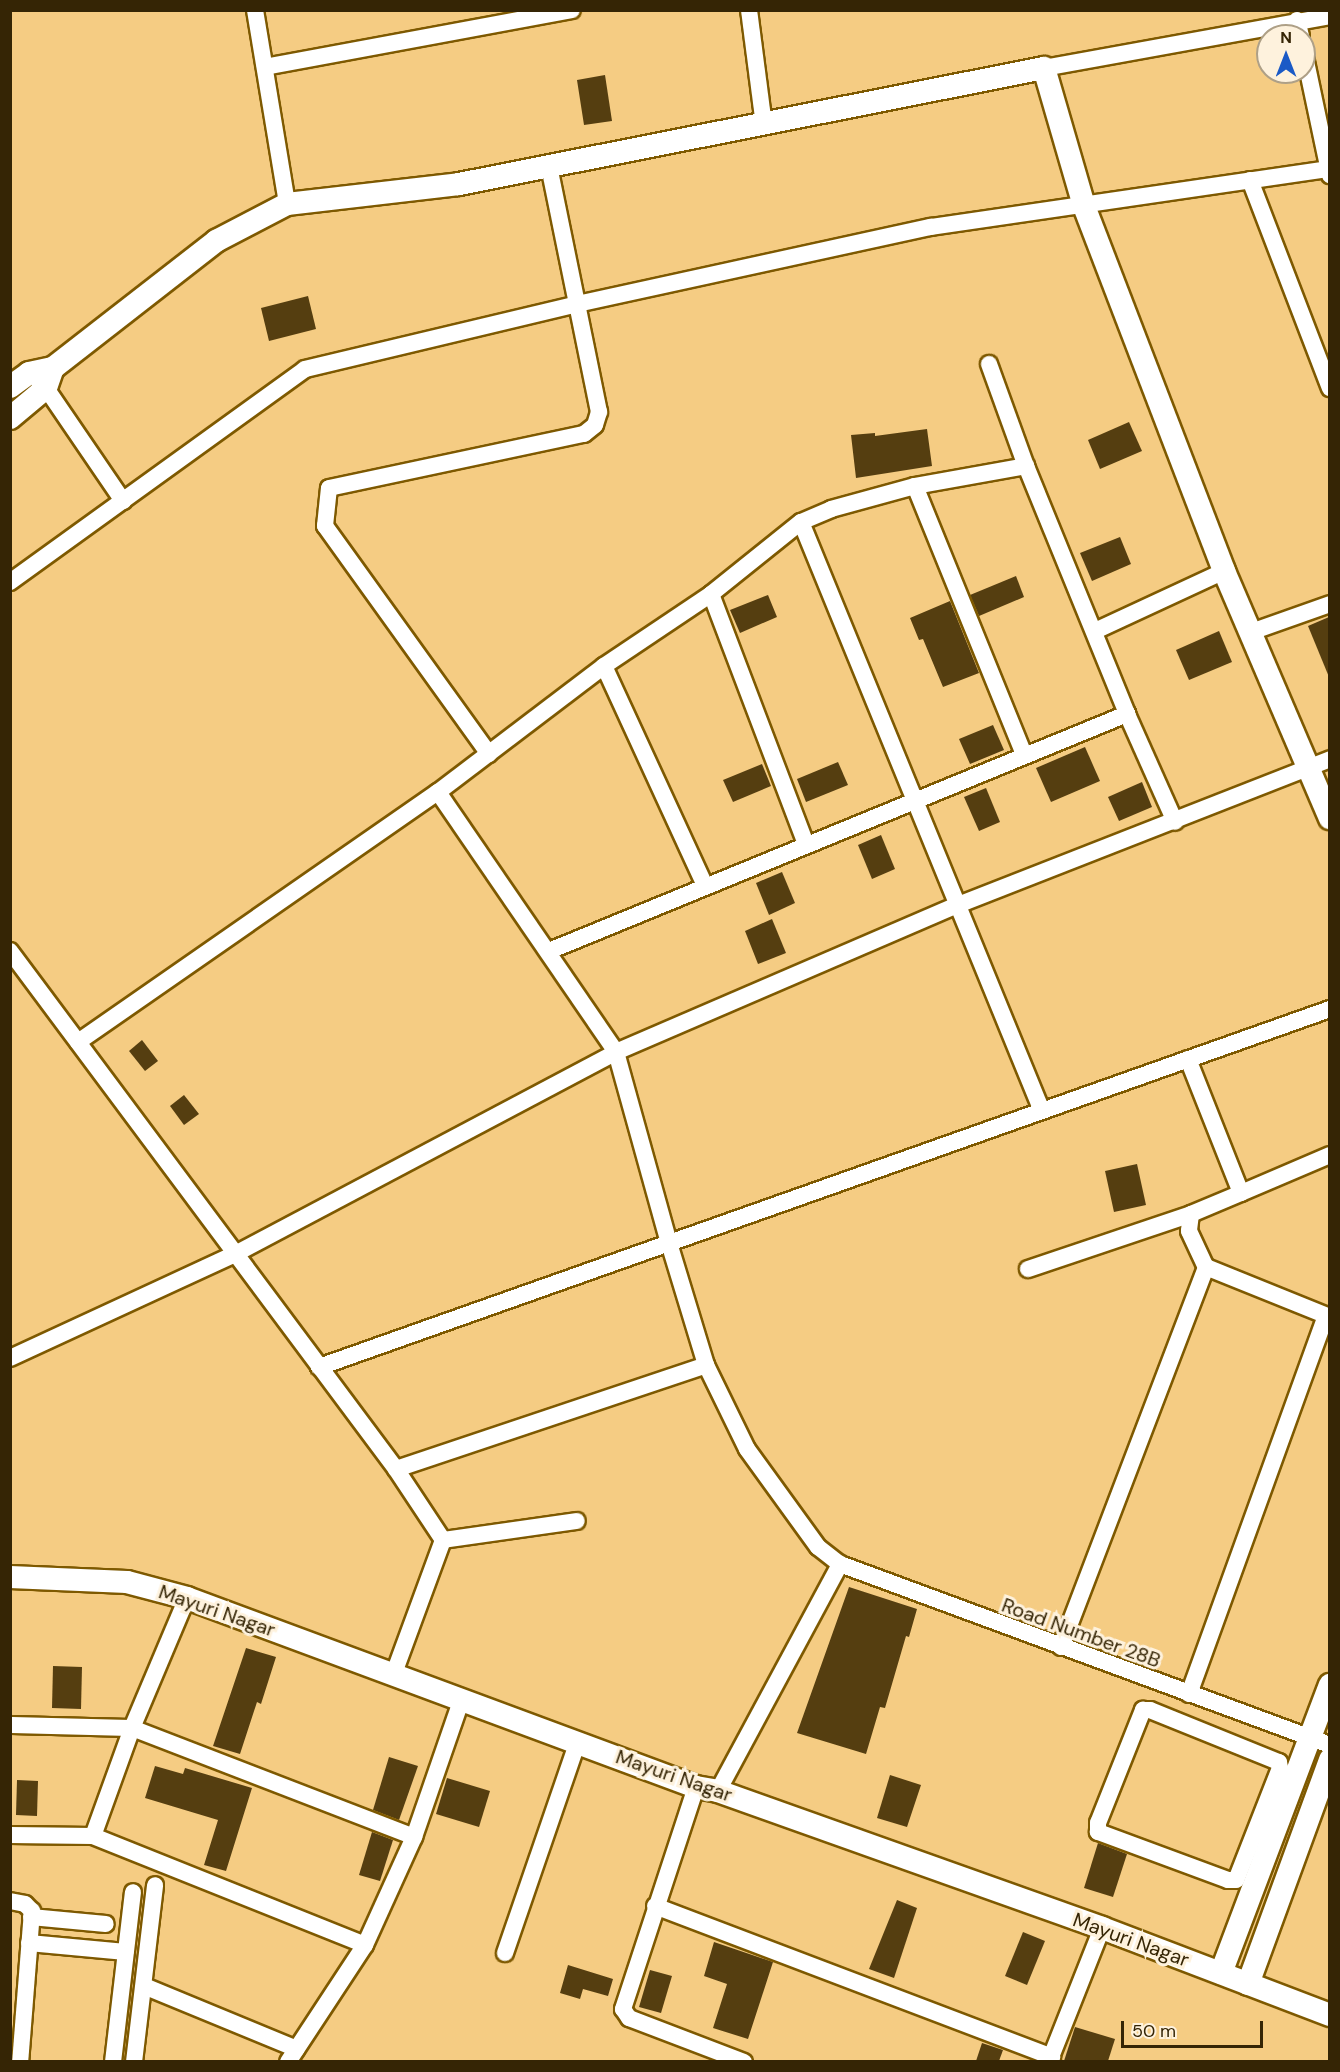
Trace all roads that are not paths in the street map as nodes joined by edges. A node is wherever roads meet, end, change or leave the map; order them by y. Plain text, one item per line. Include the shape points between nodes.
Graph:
1 (255, 10) edge
2 (572, 10) edge
3 (749, 10) edge
4 (1329, 16) edge
5 (1309, 24) edge
6 (1256, 35) edge
7 (265, 67) junction
8 (1044, 68) junction
9 (1311, 84) edge
10 (764, 125) junction
11 (549, 167) junction
12 (1329, 171) edge
13 (1250, 180) junction
14 (287, 204) junction
15 (1084, 206) junction
16 (577, 304) junction
17 (989, 363) dead end
18 (50, 378) junction
19 (10, 387) edge
20 (1329, 388) edge
21 (10, 418) edge
22 (1026, 466) junction
23 (915, 486) junction
24 (123, 501) junction
25 (801, 522) junction
26 (1224, 571) junction
27 (10, 582) edge
28 (711, 594) junction
29 (1329, 604) edge
30 (1095, 630) junction
31 (1251, 632) junction
32 (604, 666) junction
33 (1127, 714) junction
34 (489, 754) junction
35 (1024, 754) junction
36 (1319, 763) edge
37 (438, 792) junction
38 (915, 800) junction
39 (1329, 818) edge
40 (1175, 822) junction
41 (806, 844) junction
42 (705, 886) junction
43 (958, 905) junction
44 (10, 951) edge
45 (549, 951) junction
46 (1329, 1009) edge
47 (78, 1042) junction
48 (616, 1052) junction
49 (1188, 1059) junction
50 (1042, 1111) junction
51 (1329, 1155) edge
52 (1241, 1193) junction
53 (1191, 1214) junction
54 (669, 1243) junction
55 (237, 1254) junction
56 (1206, 1267) junction
57 (1028, 1269) dead end
58 (1328, 1316) edge
59 (10, 1358) edge
60 (706, 1365) junction
61 (319, 1367) junction
62 (396, 1469) junction
63 (577, 1521) dead end
64 (443, 1540) junction
65 (840, 1564) junction
66 (10, 1577) edge
67 (187, 1598) junction
68 (1061, 1647) junction
69 (394, 1673) junction
70 (1329, 1685) edge
71 (1189, 1694) junction
72 (461, 1701) junction
73 (10, 1725) edge
74 (132, 1728) junction
75 (578, 1741) junction
76 (1320, 1741) edge
77 (1329, 1760) edge
78 (707, 1789) junction
79 (1271, 1816) junction
80 (1305, 1828) junction
81 (10, 1834) edge
82 (93, 1836) junction
83 (414, 1837) junction
84 (155, 1885) dead end
85 (133, 1892) dead end
86 (10, 1901) edge
87 (655, 1906) junction
88 (32, 1917) junction
89 (106, 1924) dead end
90 (1102, 1928) junction
91 (29, 1943) junction
92 (365, 1945) junction
93 (126, 1952) junction
94 (505, 1953) dead end
95 (1221, 1973) junction
96 (1248, 1984) junction
97 (144, 1986) junction
98 (1329, 2015) edge
99 (293, 2055) edge
100 (1050, 2059) edge
101 (20, 2061) edge
102 (113, 2061) edge
103 (134, 2061) edge
104 (744, 2061) edge

1 - 7 street
2 - 7 street
3 - 10 street
4 - 5 street
6 - 8 street
7 - 14 street
8 - 10 street
8 - 15 street
9 - 12 street
10 - 11 street
11 - 14 street via 459,184
11 - 16 street
12 - 13 street
13 - 15 street
13 - 20 street
14 - 18 street via 216,241
15 - 16 street via 931,226
15 - 26 street
16 - 24 street via 305,369
16 - 34 street via 599,412 595,425 584,434 329,489 325,526
17 - 22 street
18 - 19 street via 29,373
18 - 21 street
18 - 24 street
22 - 23 street
22 - 30 street
23 - 25 street via 831,509
23 - 35 street
24 - 27 street
25 - 28 street
25 - 38 street
26 - 30 street
26 - 31 street
28 - 32 street
28 - 41 street
29 - 31 street
30 - 33 street
31 - 36 street
32 - 34 street
32 - 42 street
33 - 35 street
33 - 40 street
34 - 37 street
35 - 38 street
36 - 39 street
36 - 40 street
37 - 45 street, Road Number 28B
37 - 47 street
38 - 41 street
38 - 43 street
40 - 43 street
41 - 42 street
42 - 45 street
43 - 48 street
43 - 50 street
44 - 47 street
45 - 48 street, Road Number 28B
46 - 49 street
47 - 55 street
48 - 54 street, Road Number 28B
48 - 55 street
49 - 50 street
49 - 52 street
50 - 54 street
51 - 52 street
52 - 53 street
53 - 56 street via 1189,1231
53 - 57 street
54 - 60 street, Road Number 28B
54 - 61 street
55 - 59 street
55 - 61 street
56 - 58 street
56 - 68 street
58 - 71 street
60 - 62 street
60 - 65 street, Road Number 28B via 747,1449 818,1547
61 - 62 street
62 - 64 street
63 - 64 street
64 - 69 street
65 - 68 street, Road Number 28B
65 - 78 street
66 - 67 street, Mayuri Nagar via 126,1582
67 - 69 street, Mayuri Nagar
67 - 74 street
68 - 71 street, Road Number 28B
69 - 72 street, Mayuri Nagar
70 - 76 street
71 - 76 street, Road Number 28B
72 - 75 street, Mayuri Nagar
72 - 83 street
73 - 74 street
74 - 82 street
74 - 83 street
75 - 78 street, Mayuri Nagar
75 - 94 street
76 - 79 street
77 - 80 street
78 - 87 street
78 - 90 street, Mayuri Nagar
79 - 79 street via 1239,1875 1232,1880 1101,1834 1097,1829 1143,1710 1279,1762
79 - 80 street
79 - 95 street
80 - 96 street
81 - 82 street
82 - 92 street
83 - 92 street
84 - 97 street
85 - 93 street
86 - 88 street via 25,1904
87 - 100 street
87 - 104 street via 623,2009 628,2018
88 - 89 street
88 - 91 street
90 - 95 street, Mayuri Nagar
90 - 100 street
91 - 93 street
91 - 101 street
92 - 99 street
93 - 102 street
95 - 96 street, Mayuri Nagar
96 - 98 street, Mayuri Nagar
97 - 99 street
97 - 103 street

